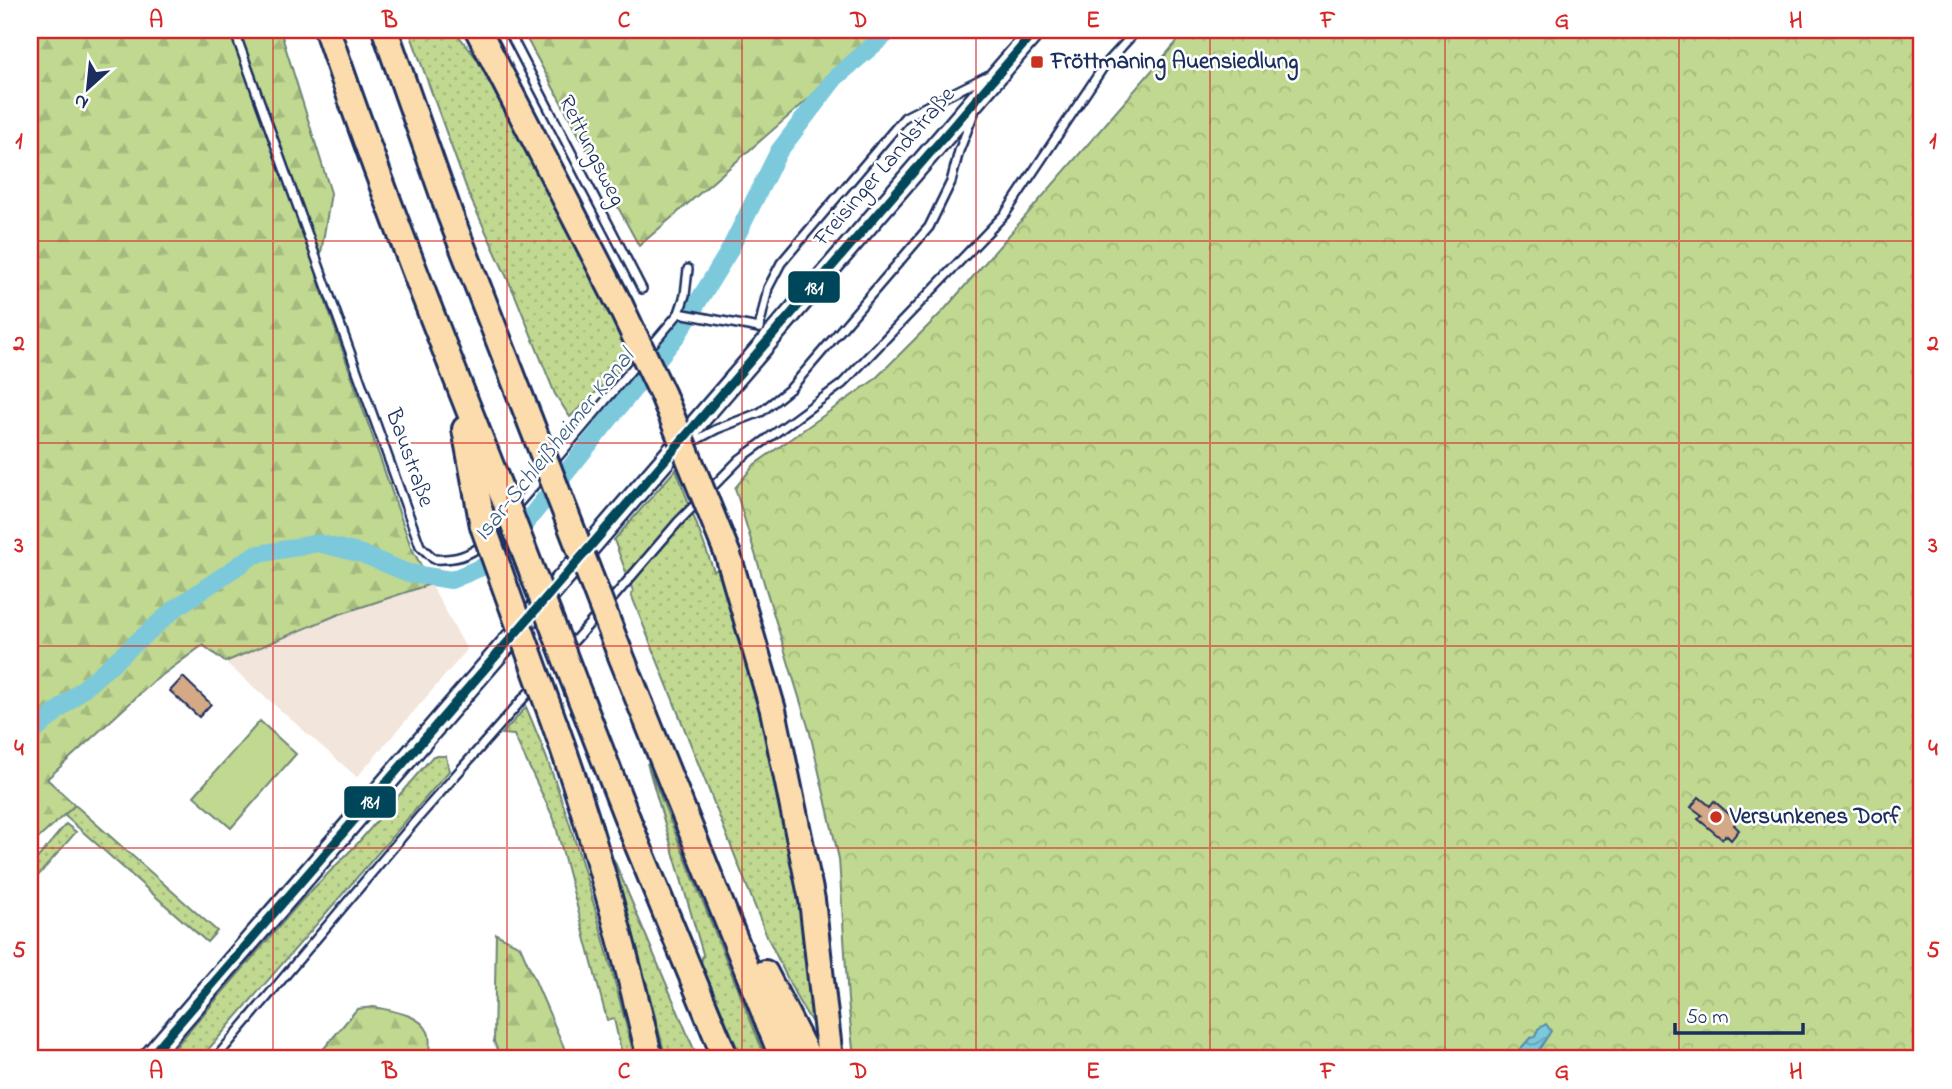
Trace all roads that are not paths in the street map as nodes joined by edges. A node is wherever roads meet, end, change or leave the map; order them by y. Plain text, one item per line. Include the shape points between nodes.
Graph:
1 (234, 30) edge
2 (327, 30) edge
3 (385, 30) edge
4 (478, 30) edge
5 (508, 30) edge
6 (1036, 30) edge
7 (1137, 30) edge
8 (1004, 68) junction
9 (984, 90) junction
10 (688, 269) dead end
11 (642, 289) dead end
12 (682, 314) junction
13 (764, 333) junction
14 (454, 373) junction
15 (671, 453) junction
16 (496, 521) junction
17 (556, 661) dead end
18 (547, 672) dead end
19 (707, 870) junction
20 (148, 1059) edge
21 (215, 1059) edge
22 (650, 1059) edge
23 (726, 1059) edge
24 (783, 1059) edge
25 (809, 1059) edge
26 (830, 1059) edge

1 - 16 lane, Baustraße via 420,546 434,559 455,560 485,544
2 - 14 highway
3 - 19 highway, bridge via 450,215
4 - 26 highway, bridge via 620,305 668,407 728,555 774,710 812,900
5 - 11 lane, Rettungsweg
6 - 8 main road, Freisinger Landstraße
7 - 17 lane via 1104,66 1005,214 842,384 740,459
8 - 9 main road, Freisinger Landstraße
8 - 13 lane via 905,117 781,262 768,288
9 - 13 main road, Freisinger Landstraße
9 - 15 lane via 951,182 929,227 799,377 761,412
10 - 12 lane, Baustraße
12 - 13 lane
12 - 16 lane, Baustraße
13 - 15 main road, Freisinger Landstraße
14 - 16 highway
14 - 16 highway
15 - 20 main road, Freisinger Landstraße
16 - 22 highway, bridge via 602,877
16 - 23 highway, bridge via 580,696
18 - 21 lane
19 - 24 highway
19 - 25 highway via 733,897 772,989

